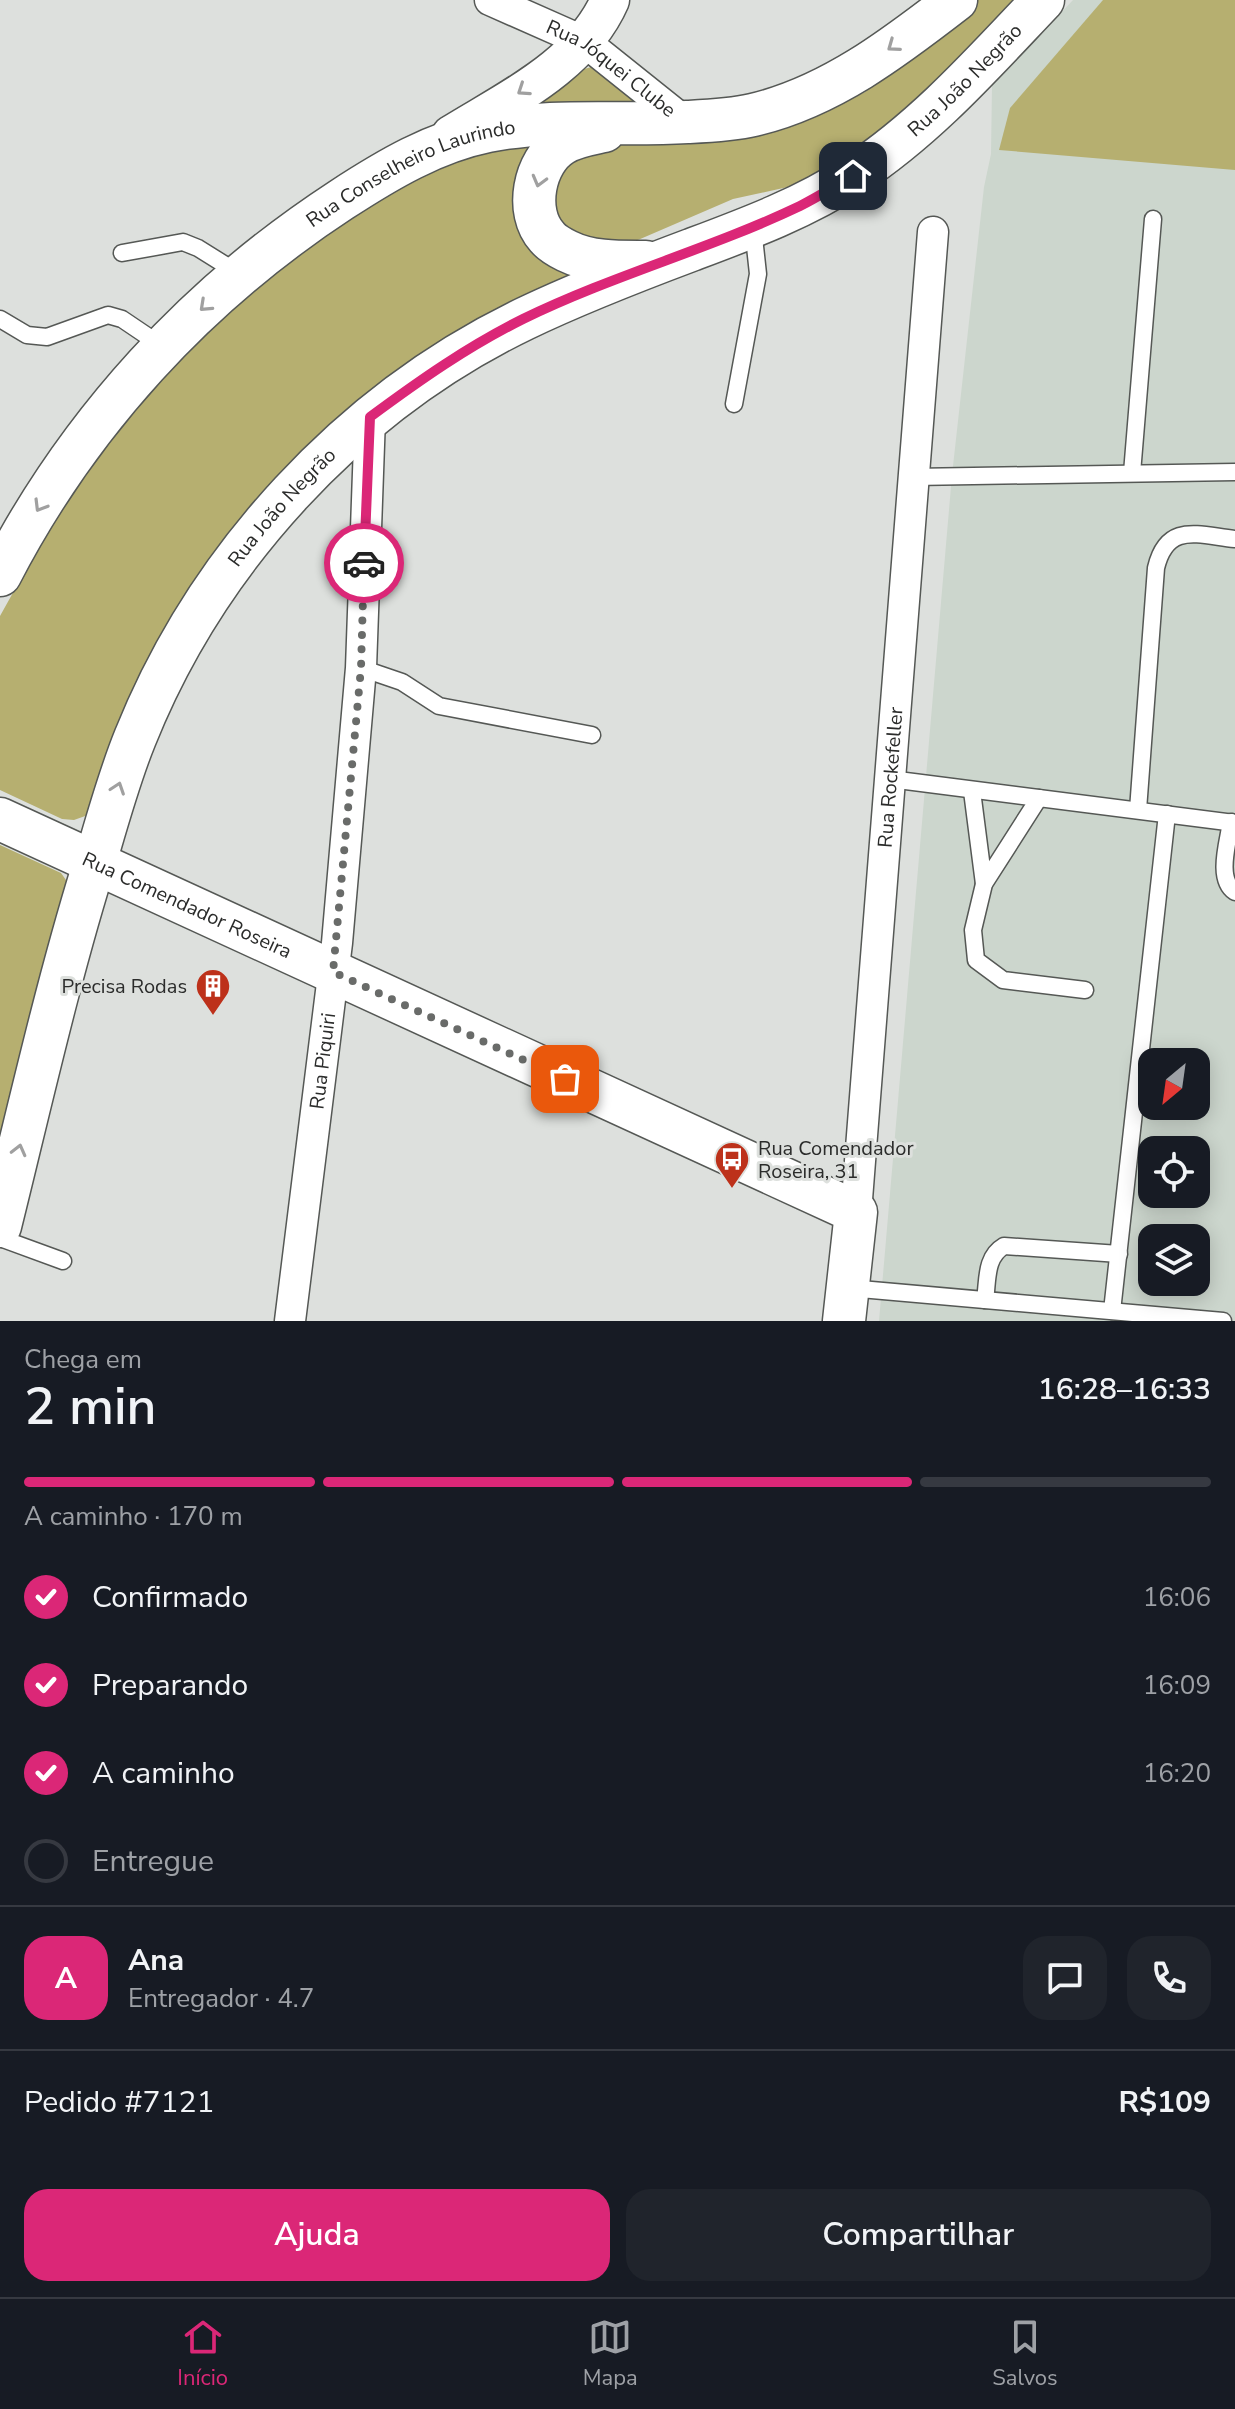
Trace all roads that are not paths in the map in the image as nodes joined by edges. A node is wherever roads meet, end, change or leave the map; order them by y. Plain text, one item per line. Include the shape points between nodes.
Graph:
1 (490, 0) edge
2 (610, 0) edge
3 (956, 0) edge
4 (1043, 0) edge
5 (585, 42) junction
6 (667, 122) junction
7 (428, 149) junction
8 (1153, 219) dead end
9 (753, 226) junction
10 (933, 232) dead end
11 (122, 253) dead end
12 (657, 262) junction
13 (239, 274) junction
14 (0, 319) edge
15 (162, 346) junction
16 (734, 404) dead end
17 (370, 417) junction
18 (1235, 472) edge
19 (1132, 473) junction
20 (913, 477) junction
21 (1235, 539) edge
22 (0, 575) edge
23 (361, 668) junction
24 (592, 735) dead end
25 (890, 779) junction
26 (972, 791) junction
27 (1039, 798) junction
28 (1138, 810) junction
29 (1167, 814) junction
30 (0, 819) edge
31 (1233, 822) edge
32 (94, 862) junction
33 (984, 884) junction
34 (1235, 892) edge
35 (333, 972) junction
36 (1085, 990) dead end
37 (856, 1212) junction
38 (0, 1226) edge
39 (0, 1238) edge
40 (1119, 1254) junction
41 (63, 1261) dead end
42 (985, 1300) junction
43 (846, 1304) edge
44 (1112, 1311) junction
45 (290, 1321) edge
46 (1223, 1321) edge

1 - 5 street, Rua Jóquei Clube
2 - 5 street
3 -> 6 main road, Rua Conselheiro Laurindo via 857,72 811,95 752,115
4 - 9 main road, Rua João Negrão via 909,135 853,176
5 - 6 street, Rua Jóquei Clube
5 -> 7 street via 551,71
6 - 7 main road, Rua Conselheiro Laurindo via 531,124 485,131
6 -> 12 main road via 578,137 560,145 535,185 536,216 546,236 578,255
7 - 13 main road, Rua Conselheiro Laurindo via 308,221
8 - 19 lane
9 - 12 main road, Rua João Negrão
9 - 16 lane via 758,274
10 - 20 street, Rua Rockefeller
11 - 13 lane via 183,242
12 - 17 main road, Rua João Negrão via 524,319 444,362
13 -> 15 main road, Rua Conselheiro Laurindo
14 - 15 lane via 27,335 47,337 108,315
15 -> 22 main road, Rua Conselheiro Laurindo via 107,408 58,476
17 - 23 street, Rua Piquiri
32 -> 17 main road, Rua João Negrão via 135,737 211,591 274,513
18 - 19 lane
19 - 20 lane
20 - 25 street, Rua Rockefeller
21 - 28 lane via 1185,534 1171,538 1160,551
23 - 24 lane via 402,682 439,706
23 - 35 street, Rua Piquiri
25 - 26 lane
25 - 37 street, Rua Rockefeller
26 - 27 lane
26 - 33 lane
27 - 28 lane
27 - 33 lane
28 - 29 lane
29 - 31 lane
29 - 40 lane
30 - 32 main road, Rua Comendador Roseira
31 - 34 lane via 1224,878
32 - 35 main road, Rua Comendador Roseira
38 -> 32 main road, Rua João Negrão
33 - 36 lane via 973,930 976,960 1003,980
35 - 37 main road, Rua Comendador Roseira
35 - 45 street, Rua Piquiri
37 - 43 main road, Rua Rockefeller
39 - 41 lane
40 - 42 lane via 1004,1246 990,1261
40 - 44 lane
42 - 43 lane
42 - 44 lane
44 - 46 lane

